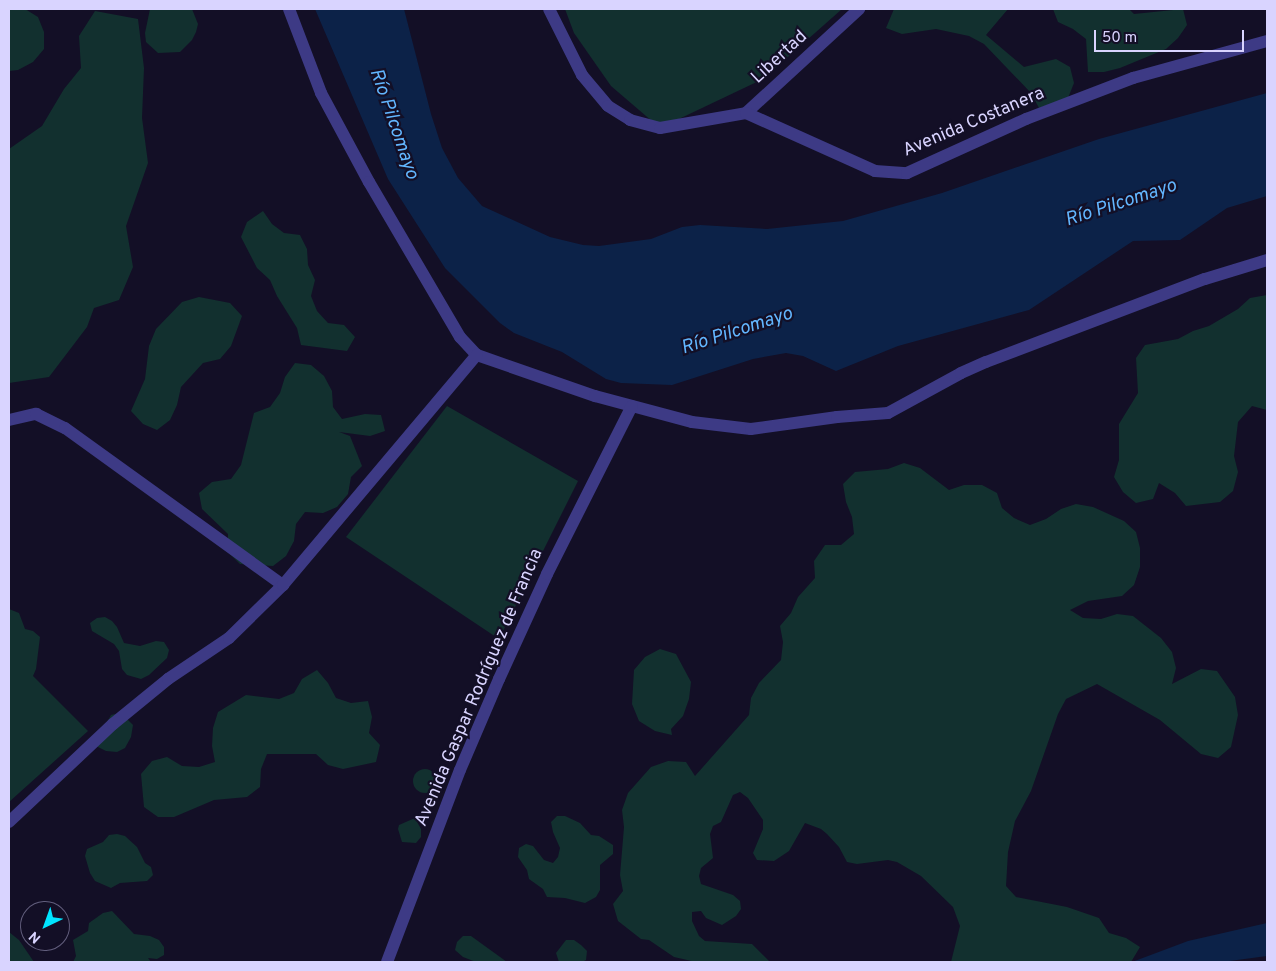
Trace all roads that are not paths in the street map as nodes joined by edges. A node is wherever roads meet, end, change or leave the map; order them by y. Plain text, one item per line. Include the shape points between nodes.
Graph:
1 (288, 9) edge
2 (549, 9) edge
3 (859, 9) edge
4 (1267, 41) edge
5 (746, 113) junction
6 (1267, 260) edge
7 (477, 355) junction
8 (632, 406) junction
9 (9, 420) edge
10 (283, 585) junction
11 (9, 822) edge
12 (387, 962) edge

1 - 7 street via 320,93 364,174 460,338
2 - 5 street via 582,75 608,106 630,120 660,128
3 - 5 street, Libertad
4 - 5 street, Avenida Costanera via 1133,78 1026,119 907,173 874,171
6 - 8 street via 1205,279 986,362 888,414 837,417 751,429 692,422
7 - 8 street
7 - 10 street
8 - 12 street, Avenida Gaspar Rodríguez de Francia via 547,574 503,670 460,770
9 - 10 street via 36,414 65,428
10 - 11 street via 229,638 168,680 113,724

